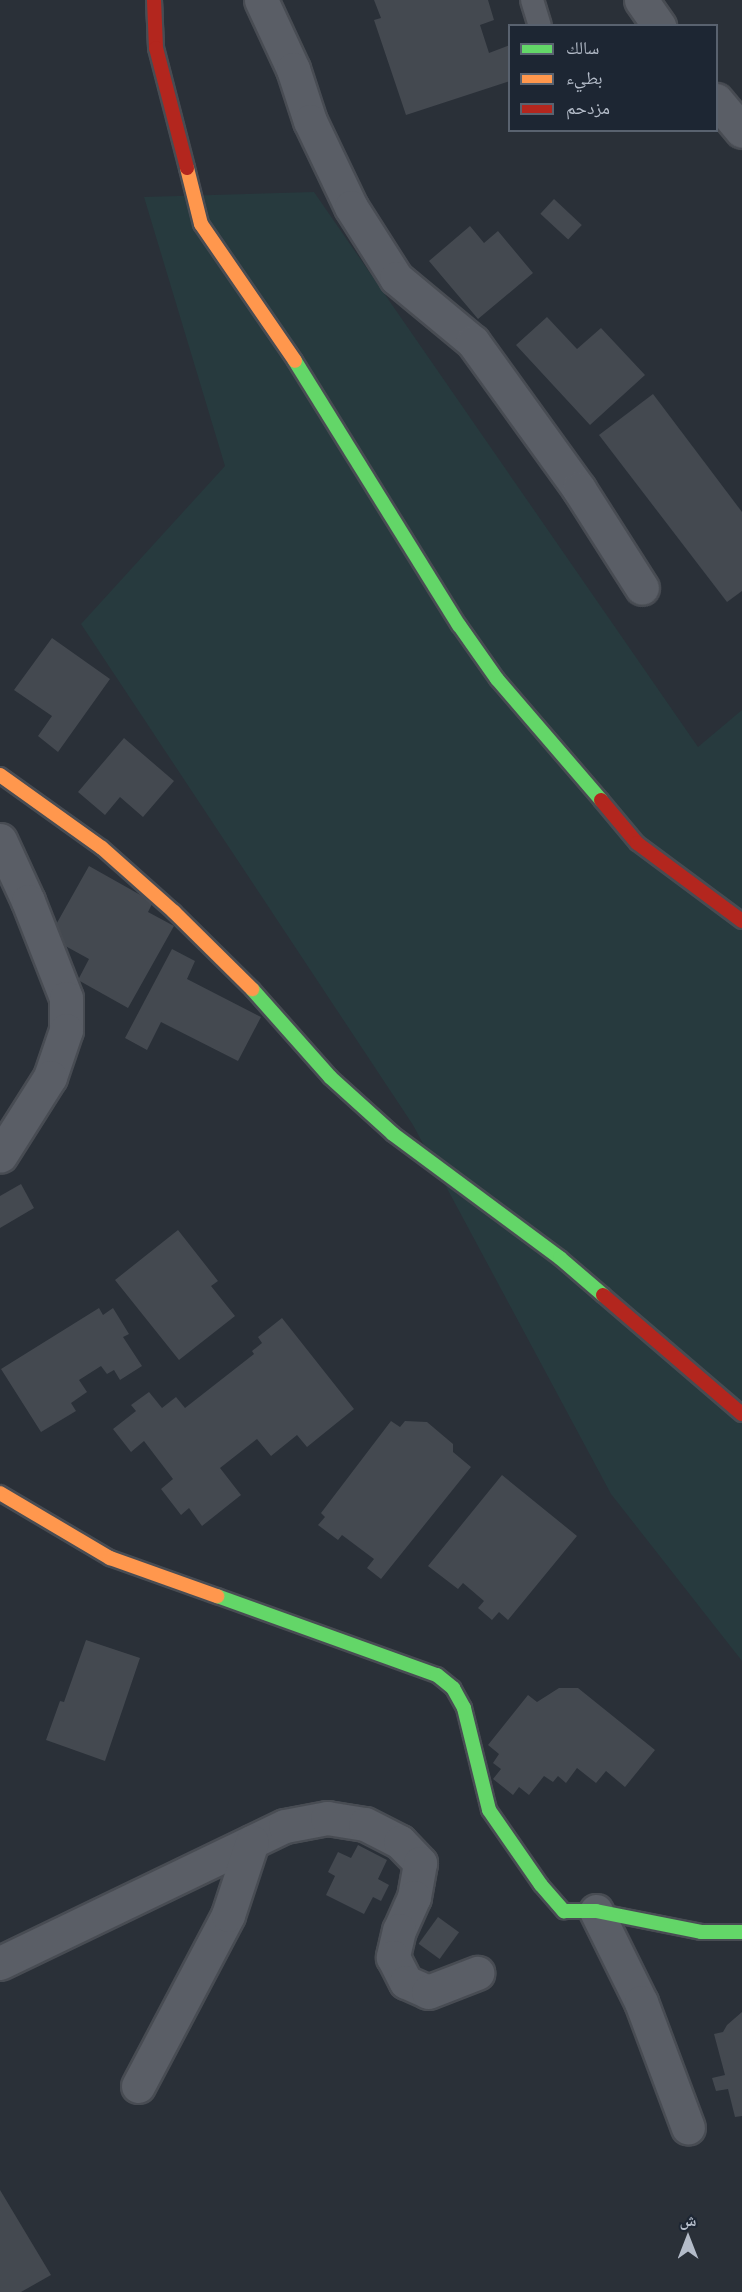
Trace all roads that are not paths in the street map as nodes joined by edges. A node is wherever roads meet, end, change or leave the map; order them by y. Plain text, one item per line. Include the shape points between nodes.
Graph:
1 (154, 0) edge
2 (261, 0) edge
3 (532, 0) edge
4 (641, 0) edge
5 (539, 24) edge
6 (658, 24) edge
7 (718, 101) edge
8 (742, 131) edge
9 (642, 588) dead end
10 (0, 775) edge
11 (0, 840) edge
12 (742, 921) edge
13 (0, 1156) edge
14 (742, 1414) edge
15 (0, 1493) edge
16 (252, 1842) junction
17 (596, 1911) junction
18 (742, 1932) edge
19 (0, 1963) edge
20 (477, 1972) dead end
21 (138, 2086) dead end
22 (688, 2128) dead end

1 - 12 street via 156,48 201,224 291,353 361,470 497,679 637,843
2 - 9 street via 293,69 310,121 351,207 396,278 473,342 579,489
3 - 5 lane
4 - 6 street
7 - 8 street
10 - 14 street via 102,848 174,912 235,970 330,1077 393,1134 560,1258
11 - 13 street via 66,998 66,1030 50,1077
15 - 17 street via 110,1558 437,1675 453,1688 464,1708 489,1810 564,1911
16 - 19 street
16 - 20 street via 285,1826 327,1818 364,1824 400,1842 420,1863 414,1897 399,1930 393,1957 406,1982 428,1992
16 - 21 street via 228,1915
17 - 18 street via 701,1932
17 - 22 street via 641,2002

